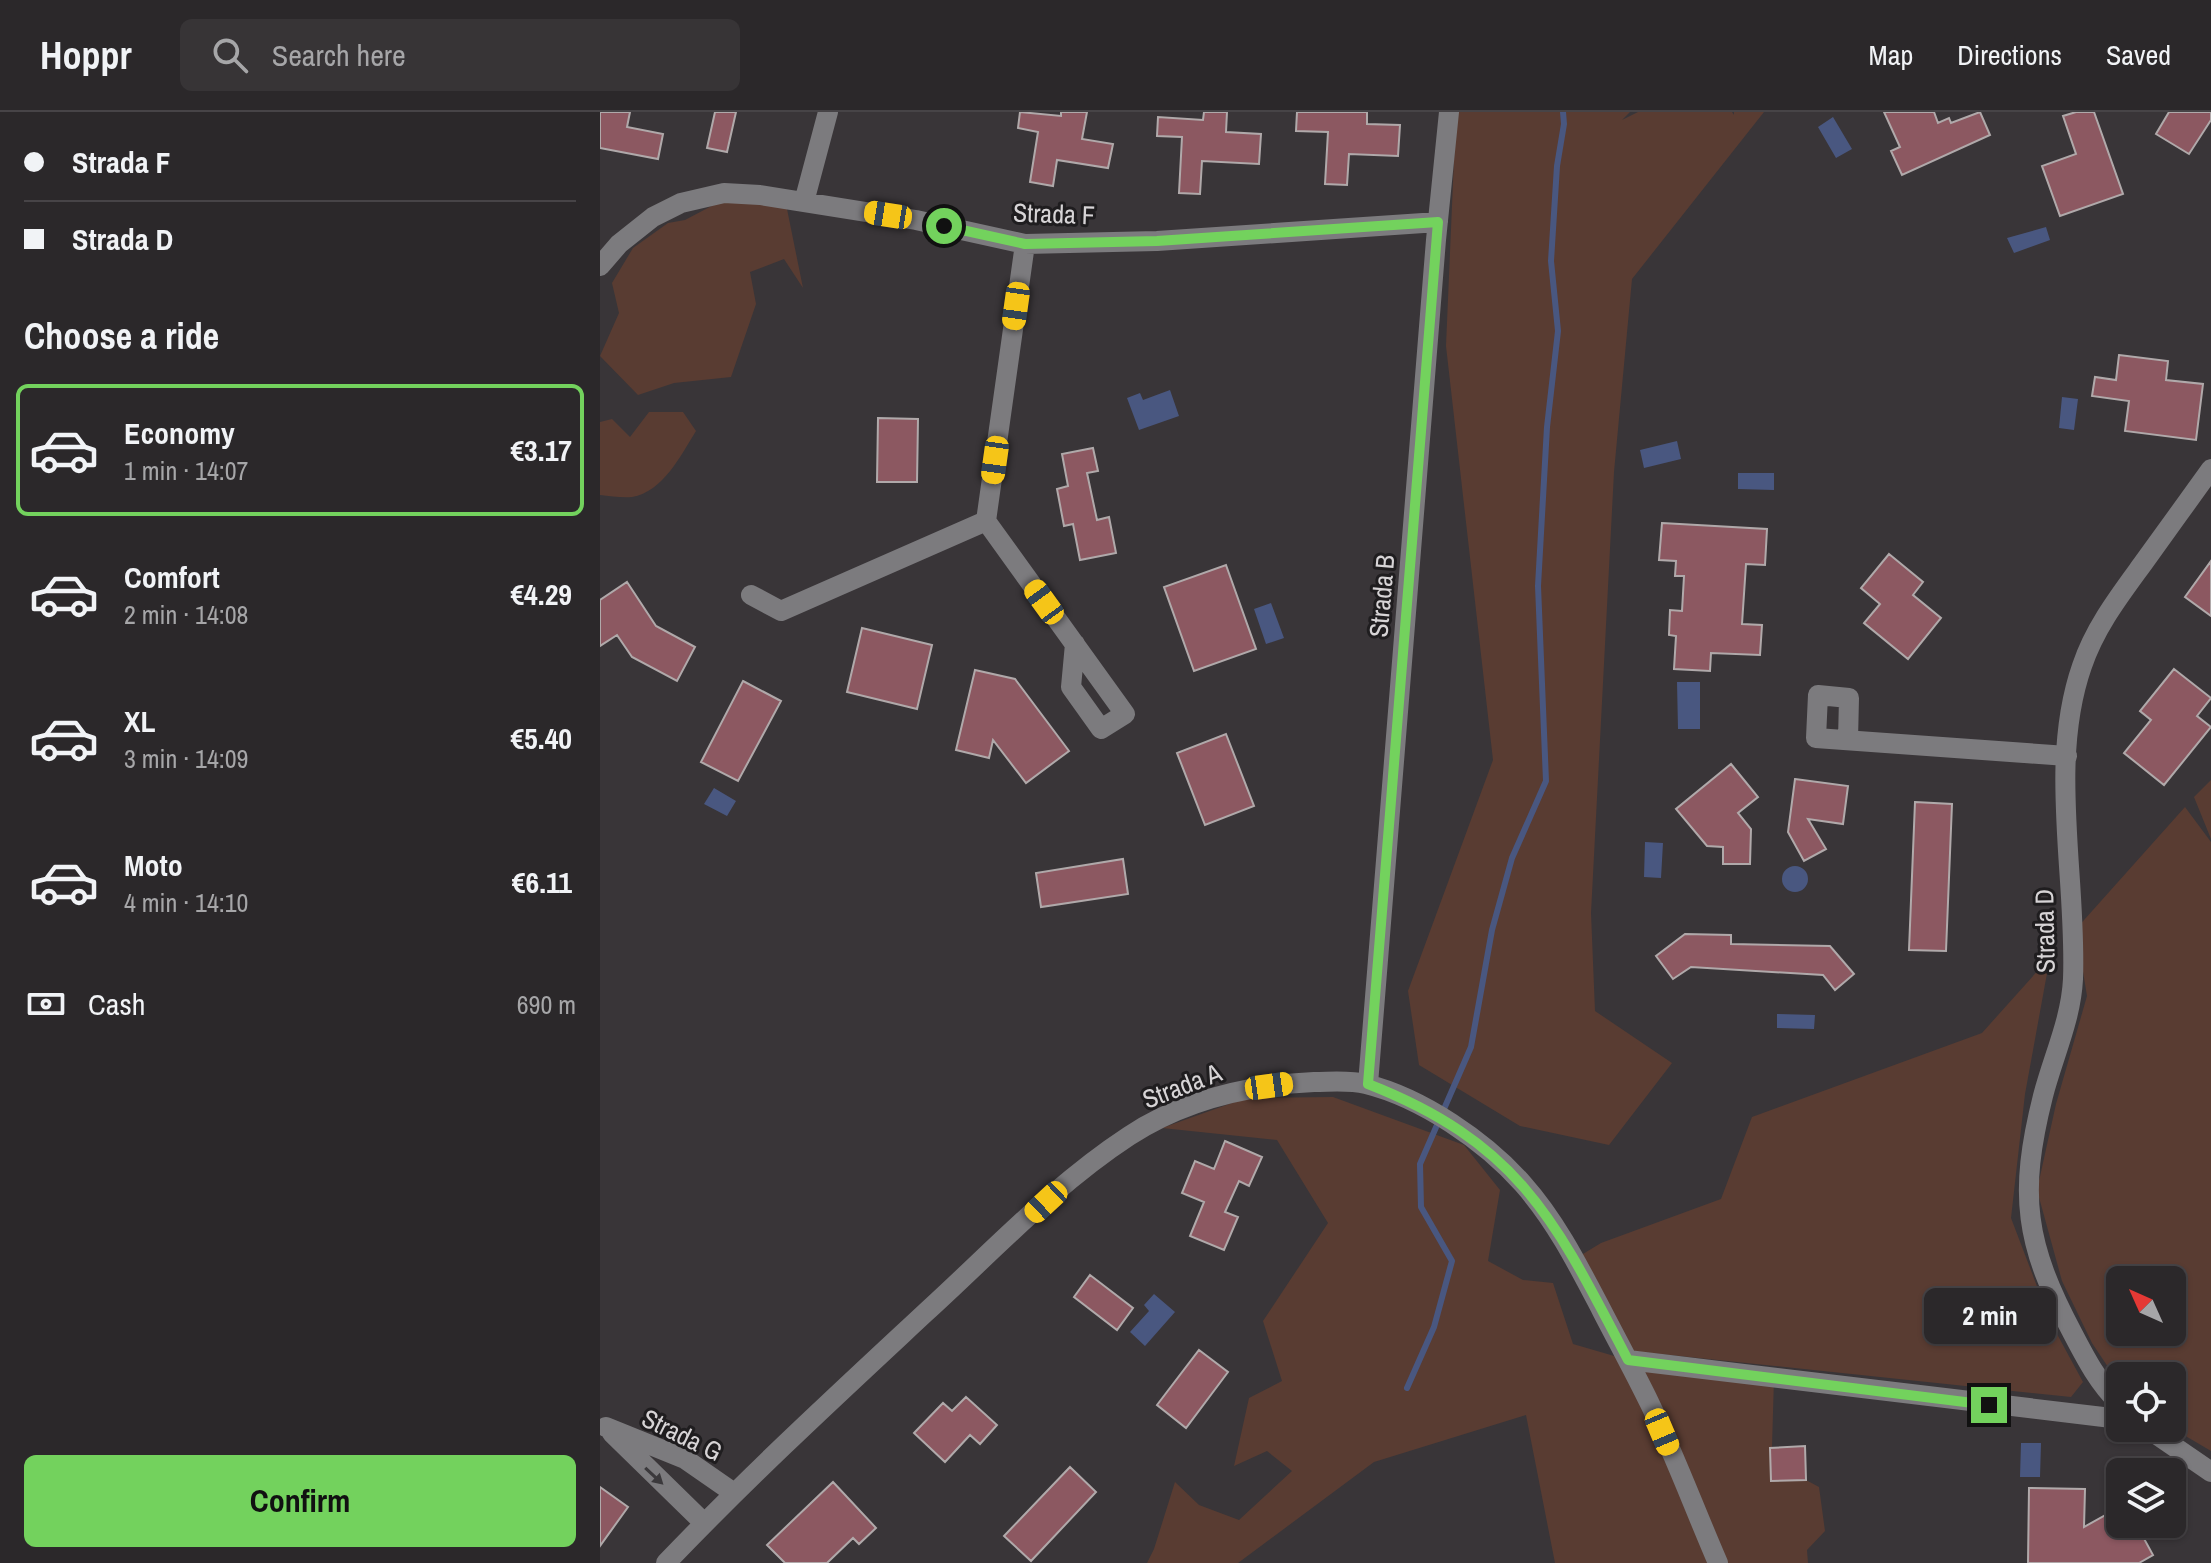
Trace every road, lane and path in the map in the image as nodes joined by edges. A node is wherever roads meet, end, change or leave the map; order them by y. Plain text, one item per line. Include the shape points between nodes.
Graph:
1 (828, 112) edge
2 (1449, 112) edge
3 (804, 202) junction
4 (1438, 222) junction
5 (1025, 244) junction
6 (600, 266) edge
7 (2211, 469) edge
8 (986, 521) junction
9 (751, 595) dead end
10 (1075, 644) dead end
11 (1848, 740) junction
12 (2067, 756) junction
13 (1368, 1084) junction
14 (1628, 1360) junction
15 (2106, 1386) edge
16 (2106, 1417) edge
17 (603, 1424) edge
18 (2167, 1442) edge
19 (2211, 1472) edge
20 (734, 1493) junction
21 (704, 1523) junction
22 (666, 1563) edge
23 (1718, 1563) edge

1 - 3 street
2 - 4 street, Strada B
3 - 5 street, Strada F
3 - 6 street, Strada F via 734,193 693,199 635,229
4 - 5 street, Strada F via 1157,241
4 - 13 street, Strada B
5 - 8 street
7 - 12 street, Strada D via 2094,637 2075,690
8 - 9 street via 781,611
8 - 10 street
11 - 11 street via 1849,698 1818,695 1816,738
11 - 12 street
12 - 15 street, Strada D via 2073,980 2030,1156 2028,1207 2037,1254 2057,1306
13 - 14 street, Strada A via 1440,1117 1500,1161 1545,1212
13 - 20 street, Strada A via 1304,1083 1240,1091 1188,1106 1133,1134 1046,1202
14 - 16 street
14 - 23 street, Strada A
17 - 20 street, Strada G via 691,1462
17 -> 21 street, Strada G
18 - 19 street
20 - 21 street, Strada A
21 - 22 street, Strada A

